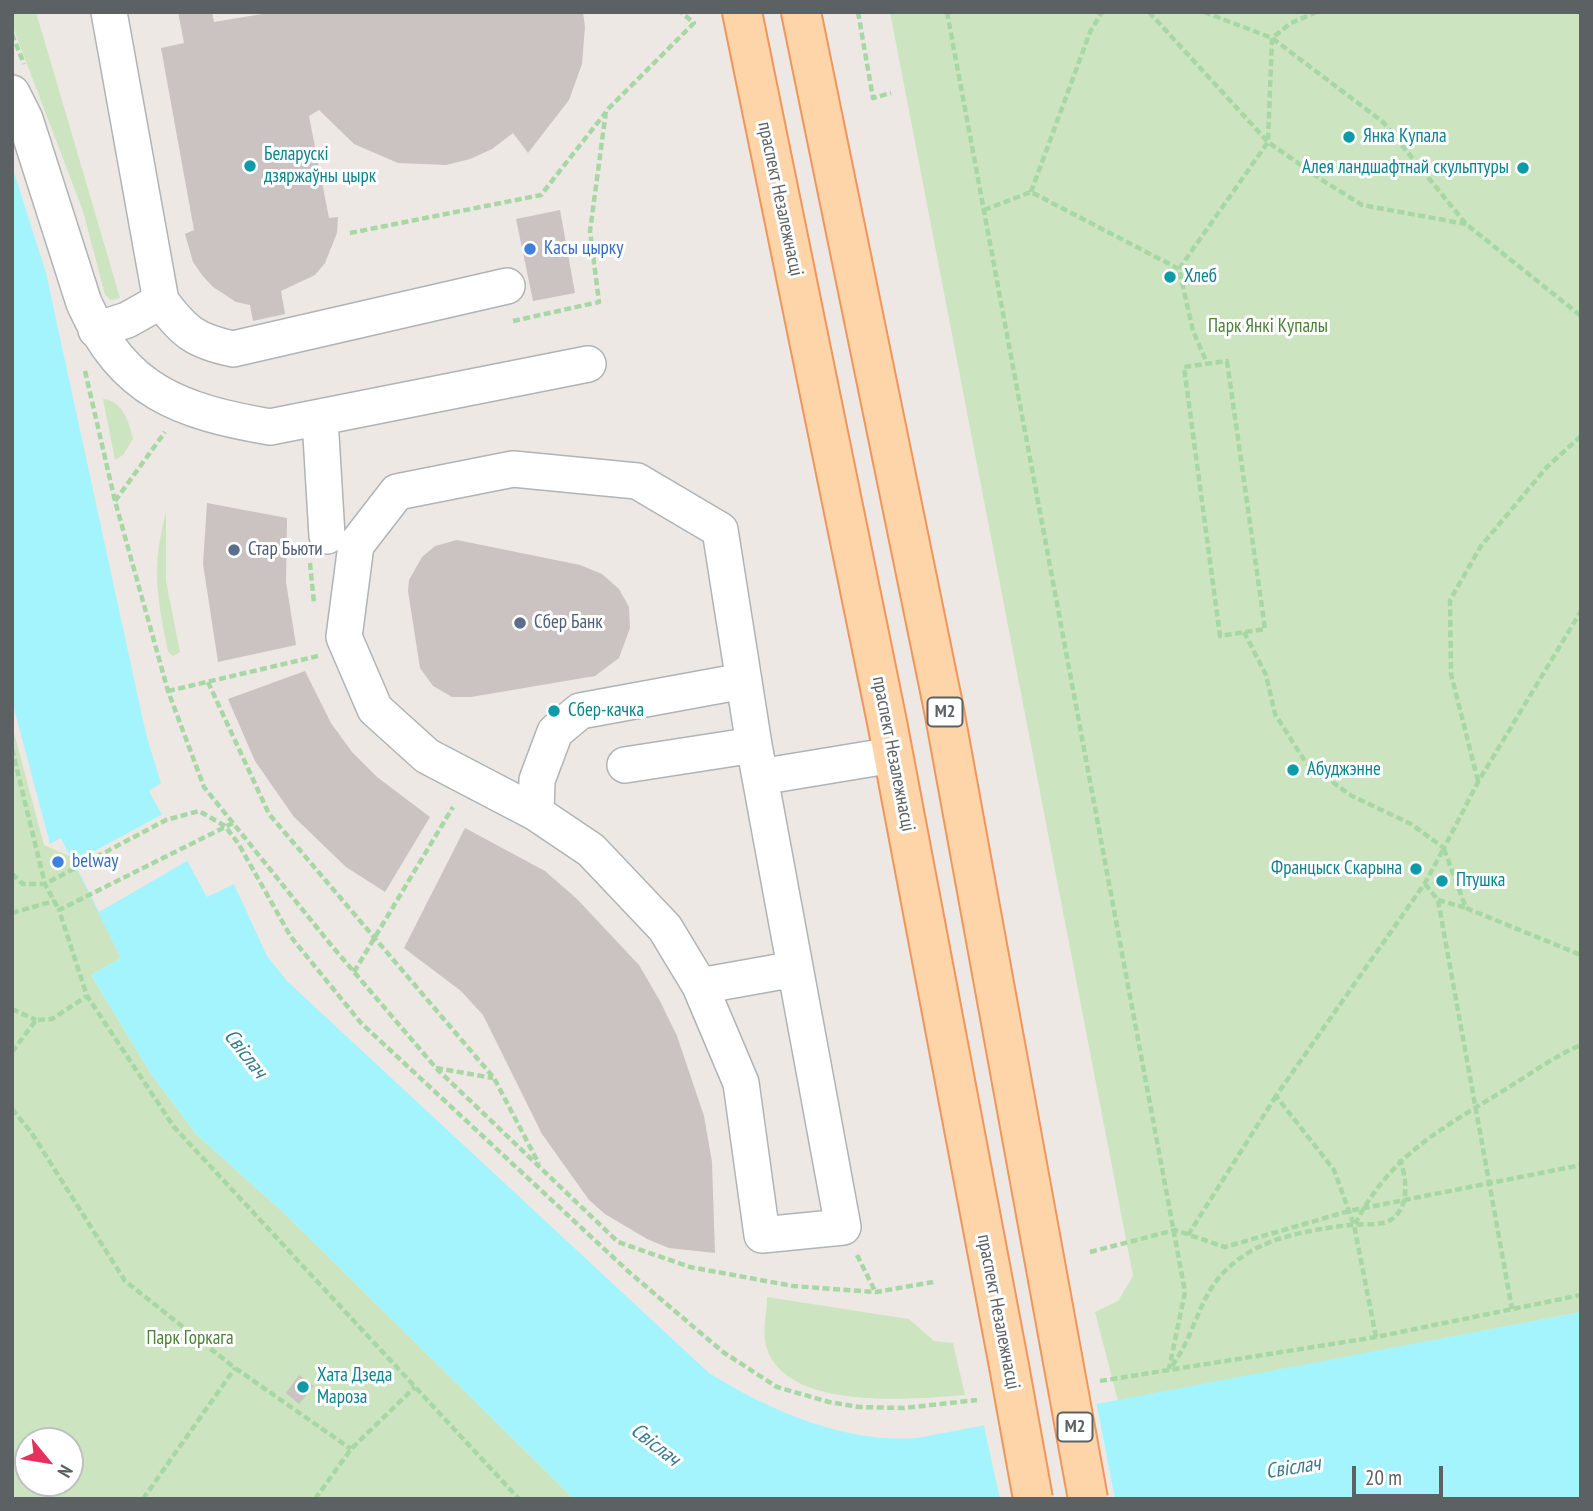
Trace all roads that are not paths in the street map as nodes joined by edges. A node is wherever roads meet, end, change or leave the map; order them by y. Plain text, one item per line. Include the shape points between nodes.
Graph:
1 (108, 12) edge
2 (742, 12) edge
3 (801, 12) edge
4 (12, 93) edge
5 (507, 286) dead end
6 (161, 300) junction
7 (96, 330) junction
8 (588, 364) dead end
9 (320, 419) junction
10 (318, 549) road end
11 (743, 681) junction
12 (893, 755) junction
13 (757, 761) junction
14 (625, 765) dead end
15 (536, 813) junction
16 (795, 969) junction
17 (700, 986) junction
18 (1033, 1499) edge
19 (1088, 1499) edge

1 - 6 lane
2 - 12 main road, праспект Незалежнасці
3 - 19 main road, М2, bridge via 942,697
4 - 7 lane via 25,119
5 - 6 lane via 233,349 202,342 179,324
6 - 7 lane via 127,320
7 - 9 lane via 141,382 167,400 270,427
8 - 9 lane
9 - 10 lane
11 - 13 lane
11 - 15 lane via 580,711 555,732 537,780
11 - 15 lane via 720,530 637,481 513,469 397,492 356,545 344,637 375,709 427,756
12 - 13 lane
12 - 18 main road, праспект Незалежнасці, bridge
13 - 14 lane
13 - 16 lane
15 - 17 lane via 591,850 610,869 665,928
16 - 17 lane
16 - 17 lane via 843,1227 762,1235 741,1083

